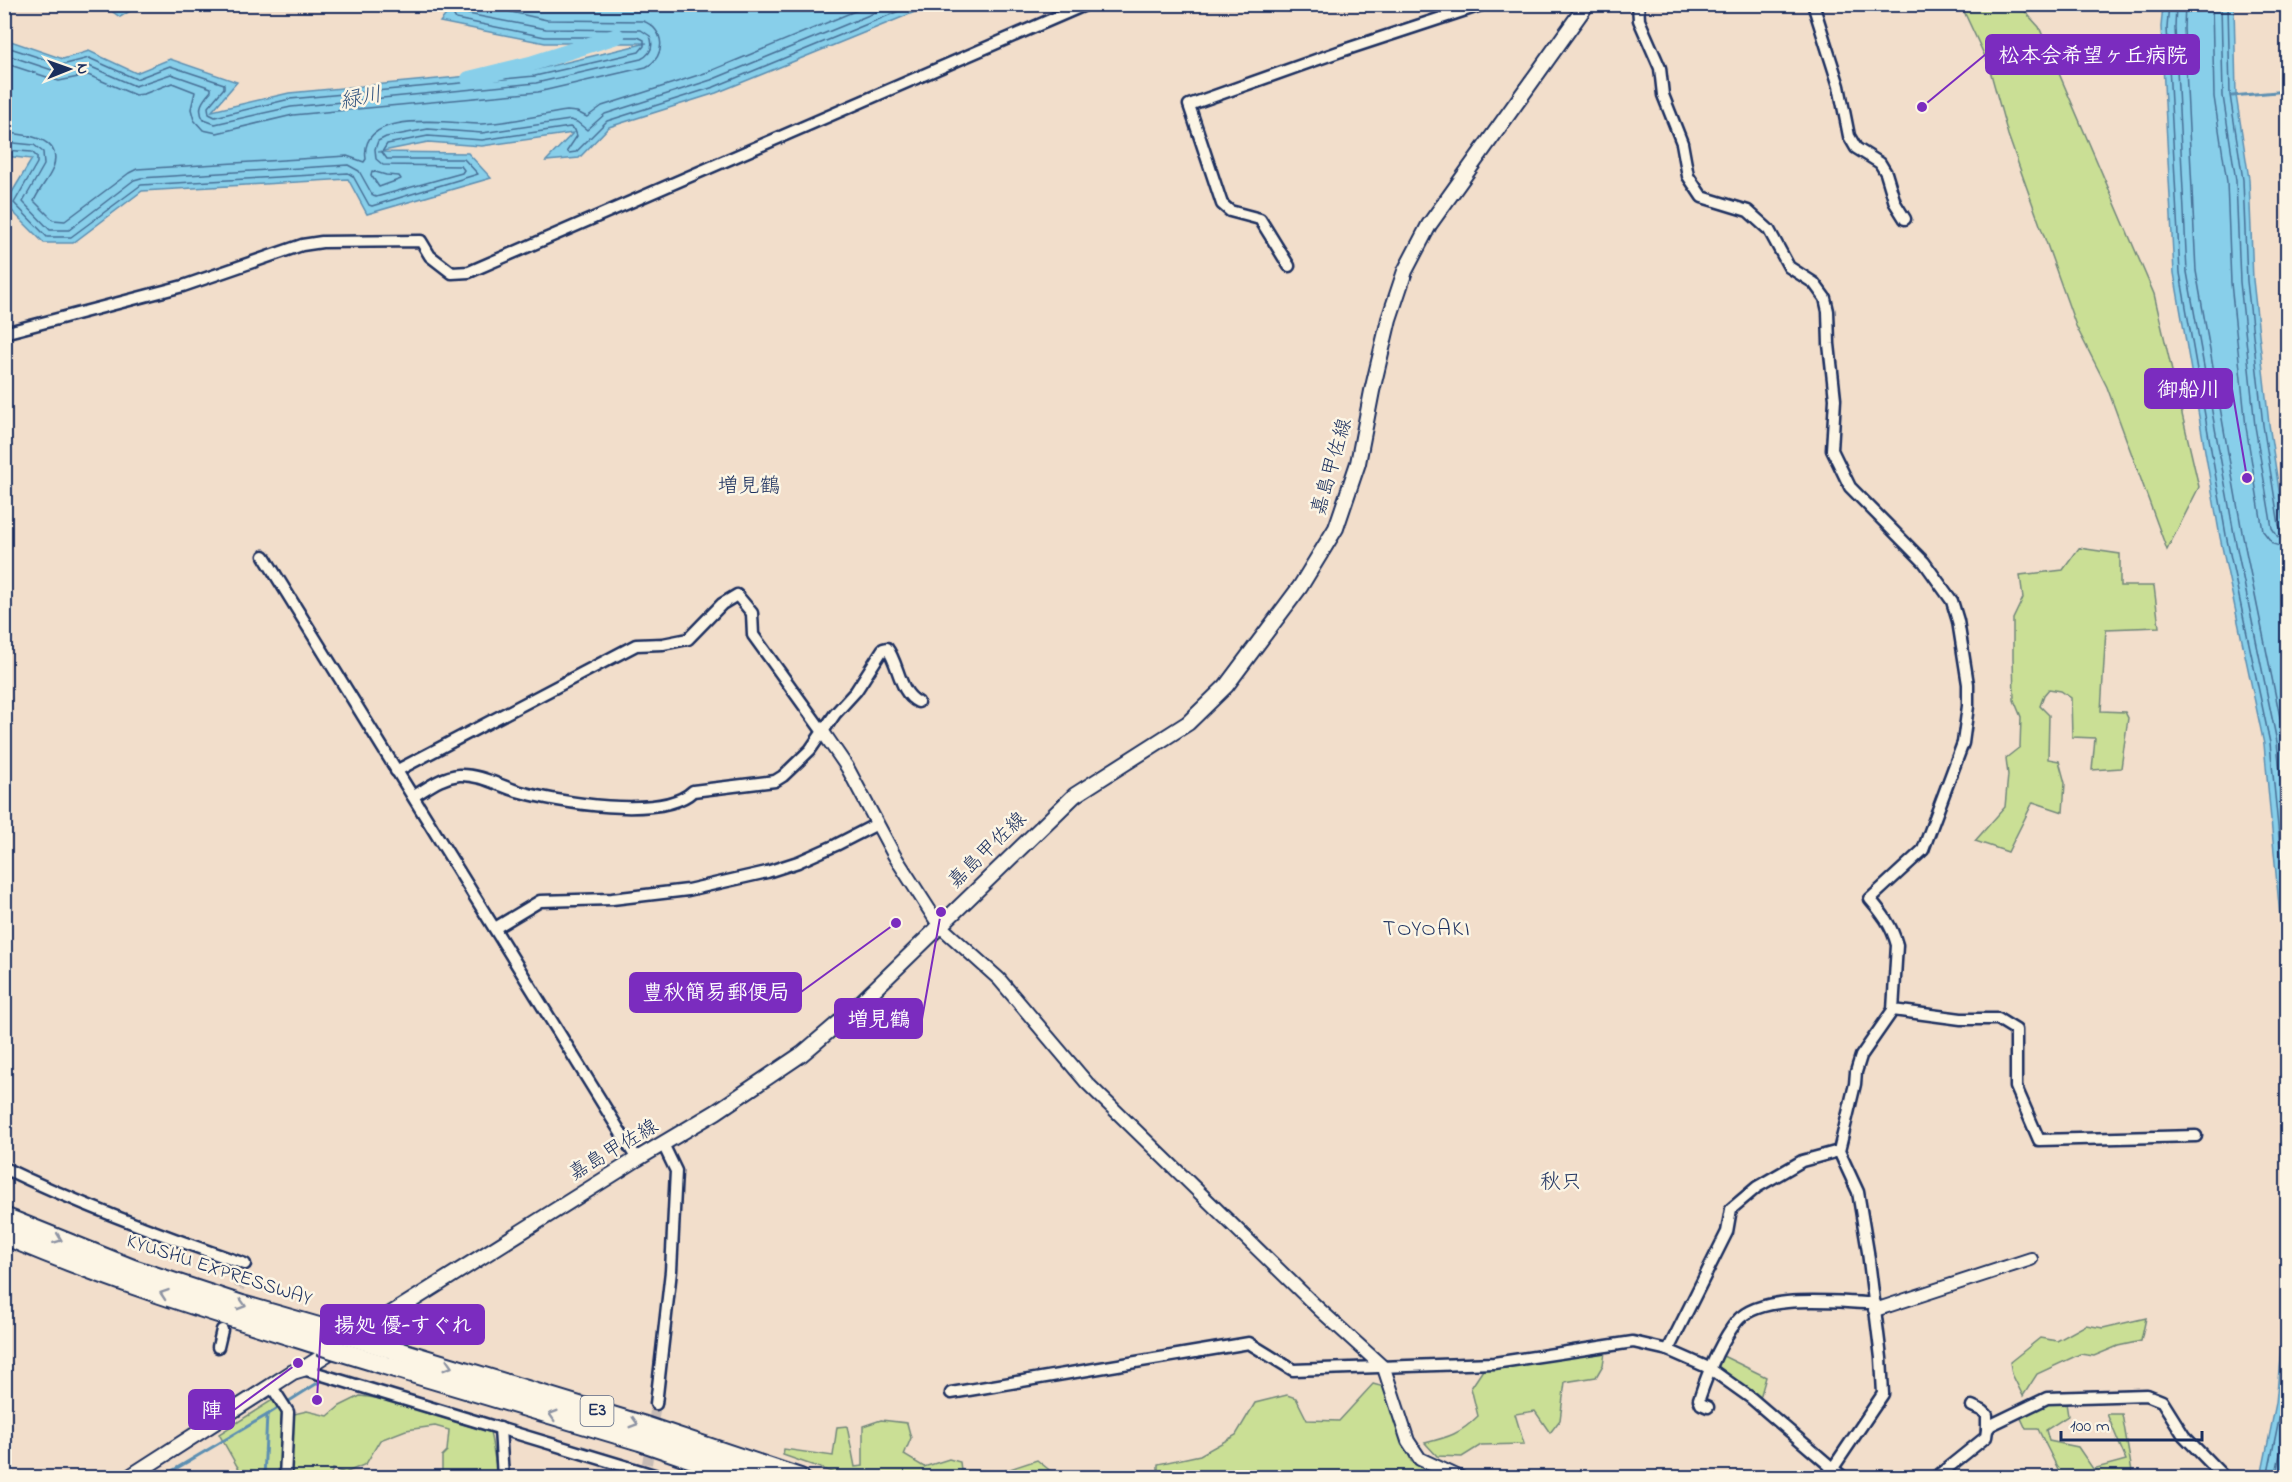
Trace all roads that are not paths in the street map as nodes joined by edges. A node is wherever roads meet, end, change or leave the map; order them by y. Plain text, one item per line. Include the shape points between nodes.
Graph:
1 (1087, 4) edge
2 (1484, 4) edge
3 (1587, 4) edge
4 (1638, 4) edge
5 (1813, 4) edge
6 (1905, 219) dead end
7 (1289, 266) dead end
8 (4, 333) edge
9 (264, 556) dead end
10 (918, 702) dead end
11 (823, 732) junction
12 (396, 771) junction
13 (414, 796) junction
14 (877, 824) junction
15 (939, 925) junction
16 (495, 928) junction
17 (1893, 1010) junction
18 (2196, 1136) dead end
19 (663, 1144) junction
20 (1839, 1150) junction
21 (637, 1159) junction
22 (4, 1168) edge
23 (4, 1217) edge
24 (4, 1235) edge
25 (2031, 1258) dead end
26 (245, 1264) dead end
27 (1875, 1307) junction
28 (222, 1330) tunnel mouth
29 (218, 1347) dead end
30 (1668, 1350) junction
31 (389, 1357) junction
32 (1384, 1368) junction
33 (1710, 1368) junction
34 (303, 1369) junction
35 (274, 1390) junction
36 (951, 1393) dead end
37 (656, 1404) tunnel mouth
38 (1972, 1406) dead end
39 (1708, 1407) dead end
40 (500, 1428) junction
41 (1987, 1430) junction
42 (1830, 1473) edge
43 (128, 1478) edge
44 (285, 1478) edge
45 (502, 1478) edge
46 (664, 1478) edge
47 (748, 1478) edge
48 (800, 1478) edge
49 (1461, 1478) edge
50 (1844, 1478) edge
51 (1935, 1478) edge
52 (2225, 1478) edge

1 - 8 street via 469,272 452,273 430,256 420,241 322,242 302,245 183,286
2 - 7 street via 1189,105 1222,204 1230,211 1260,219
3 - 15 main road, 嘉島甲佐線 via 1451,192 1405,271 1389,319 1349,493 1336,528 1300,587 1226,686 1188,723 1075,795
4 - 17 street via 1639,20 1660,68 1663,95 1682,143 1688,176 1702,197 1748,211 1768,230 1789,267 1814,283 1825,298 1835,399 1832,450 1850,487 1924,562 1952,602 1958,621 1968,684 1963,743 1923,850 1870,899 1884,915 1897,945
5 - 6 street via 1850,136 1856,148 1880,163
9 - 12 street
10 - 11 street via 906,692 890,652 883,649
11 - 12 street via 753,635 752,613 737,596 722,604 688,639 636,645
11 - 13 street via 797,764 775,781 693,791 686,798 638,807 589,806 460,775 442,778
11 - 14 street
12 - 13 street
13 - 16 street
14 - 15 street
14 - 16 street via 767,872 688,890 612,899 540,901
15 - 19 main road, 嘉島甲佐線 via 849,1014 802,1054
15 - 32 street via 999,979 1088,1083 1318,1309
16 - 21 street
17 - 18 street via 1961,1019 1998,1019 2016,1030 2016,1086 2039,1140
17 - 20 street via 1858,1064
19 - 21 main road, 嘉島甲佐線
19 - 37 street via 676,1171 671,1271
20 - 27 street via 1858,1192
20 - 30 street via 1802,1161 1757,1187 1731,1209 1728,1232
21 - 34 main road, 嘉島甲佐線
22 - 26 street via 137,1226
23 -> 31 highway, KYUSHU EXPRESSWAY / E3, bridge via 134,1269 336,1332
31 -> 24 highway, KYUSHU EXPRESSWAY / E3, bridge via 320,1345 220,1314
25 - 27 street
27 - 33 street via 1796,1302 1752,1310 1737,1321
27 - 42 street via 1883,1394
28 - 29 street
30 - 32 street via 1633,1342 1494,1363
30 - 33 street
47 -> 31 highway, KYUSHU EXPRESSWAY / E3
31 -> 48 highway, KYUSHU EXPRESSWAY / E3 via 642,1425
32 - 36 street via 1293,1370 1249,1343
32 - 49 street via 1414,1451 1420,1459
33 - 39 street via 1699,1399
33 - 42 street via 1751,1398
34 - 35 main road, 嘉島甲佐線 via 293,1372
34 - 40 street
35 - 43 main road, 嘉島甲佐線
35 - 44 street via 288,1413
38 - 41 street via 1987,1415
40 - 45 street
40 - 46 street via 646,1468
41 - 51 street via 1986,1437
41 - 52 street via 2047,1398 2147,1395 2162,1401 2184,1436
42 - 50 street

